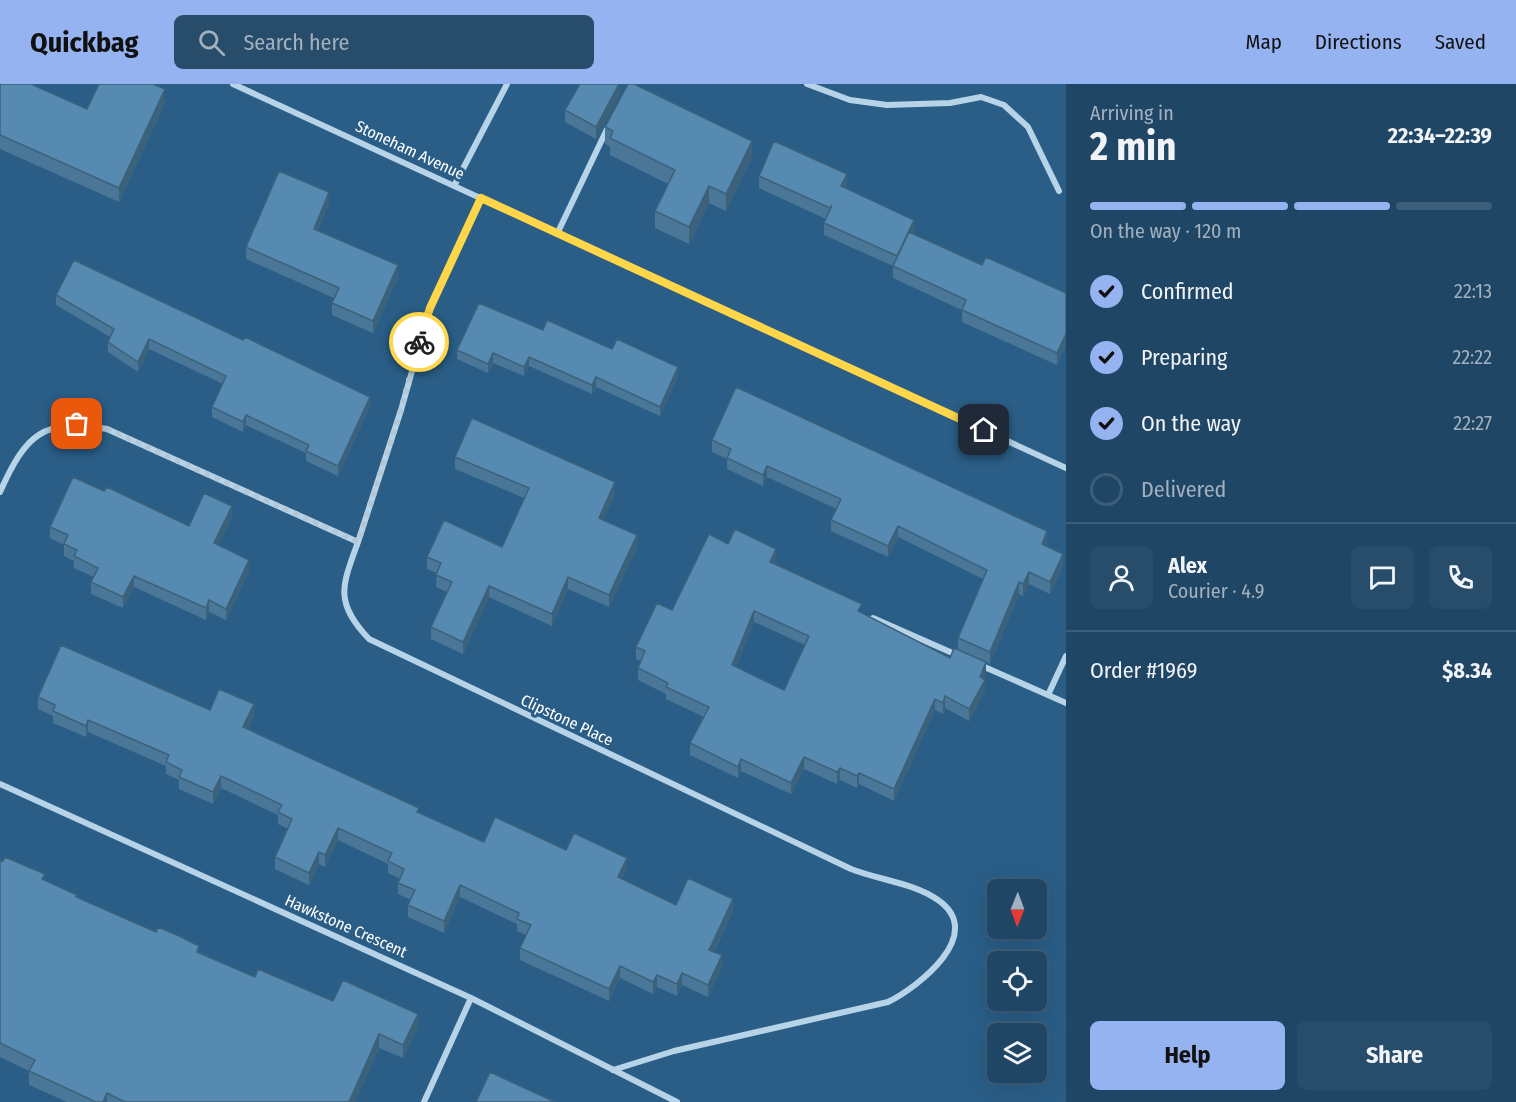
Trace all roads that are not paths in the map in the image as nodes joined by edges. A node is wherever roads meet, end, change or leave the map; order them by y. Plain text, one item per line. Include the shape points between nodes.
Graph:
1 (233, 84) edge
2 (507, 84) edge
3 (807, 84) edge
4 (614, 115) edge
5 (454, 186) junction
6 (1059, 191) dead end
7 (481, 198) junction
8 (558, 232) junction
9 (1066, 468) edge
10 (0, 492) edge
11 (358, 542) junction
12 (873, 618) edge
13 (1066, 656) edge
14 (1048, 695) junction
15 (1066, 703) edge
16 (0, 783) edge
17 (471, 998) junction
18 (613, 1070) junction
19 (424, 1102) edge
20 (677, 1102) edge

1 - 5 street, Stoneham Avenue
2 - 5 street
3 - 6 street via 850,100 887,105 950,103 981,97 1004,105 1028,127
4 - 8 street
5 - 7 street, Stoneham Avenue
7 - 8 street, Stoneham Avenue
7 - 11 street via 430,308
8 - 9 street, Stoneham Avenue
10 - 11 street via 31,440 53,427 77,424 107,429
11 - 18 street, Clipstone Place via 343,599 354,624 369,639 851,869 929,894 949,910 954,938 931,974 911,991 888,1002 674,1051
12 - 14 street
13 - 14 street
14 - 15 street
16 - 17 street, Hawkstone Crescent
17 - 18 street, Hawkstone Crescent
17 - 19 street
18 - 20 street, Hawkstone Crescent

